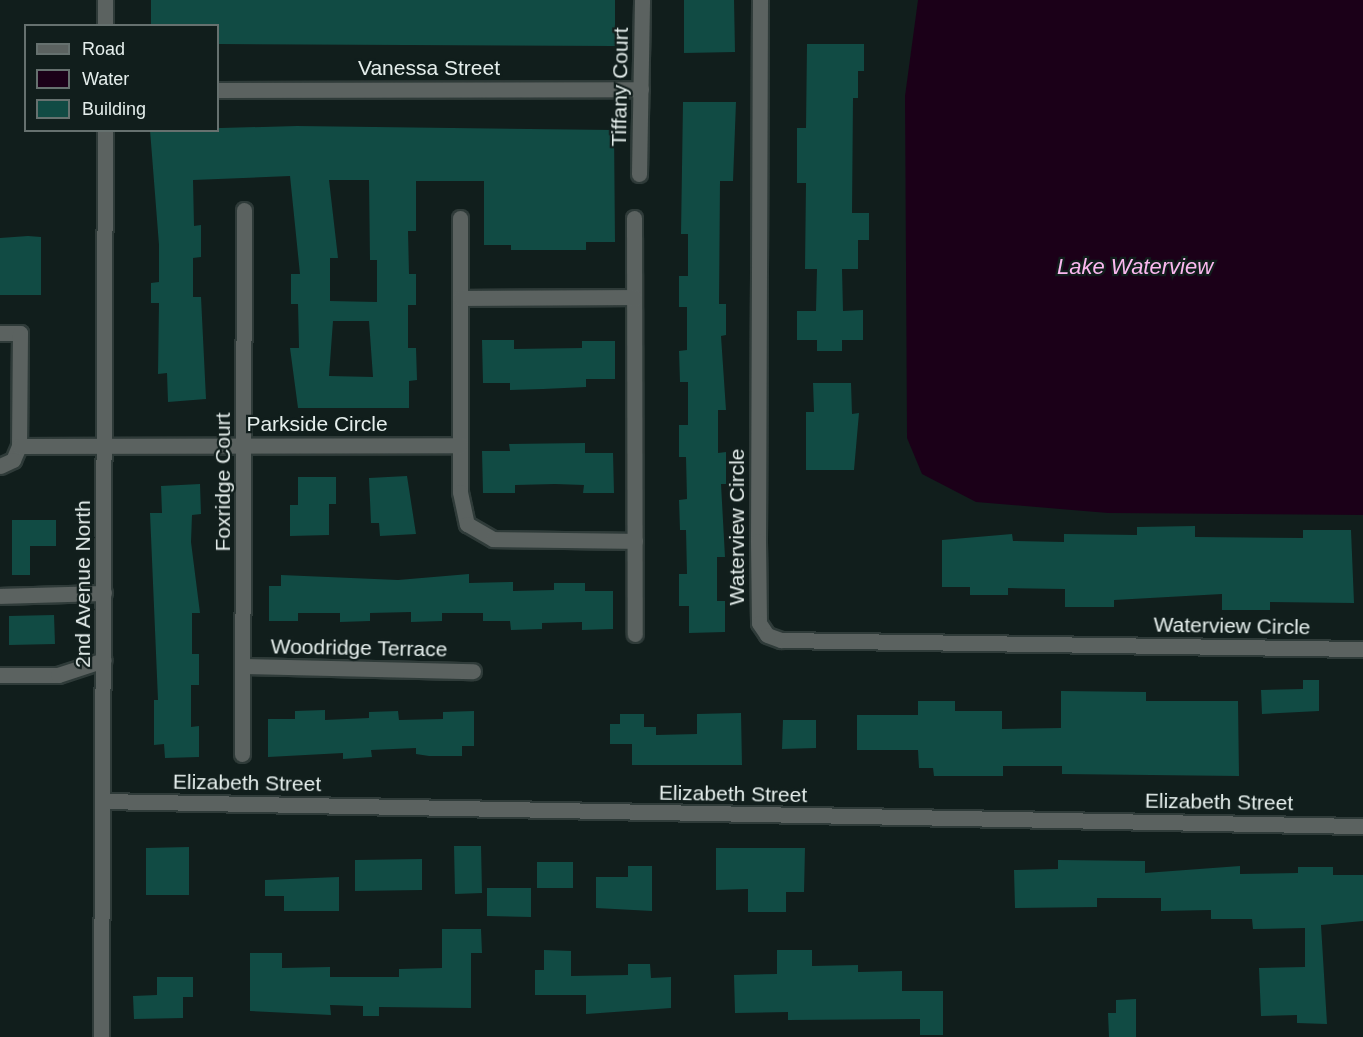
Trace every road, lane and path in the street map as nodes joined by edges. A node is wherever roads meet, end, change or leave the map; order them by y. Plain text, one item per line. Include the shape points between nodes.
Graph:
1 (105, 0) edge
2 (642, 0) edge
3 (760, 0) edge
4 (105, 24) edge
5 (641, 89) junction
6 (219, 90) edge
7 (105, 132) edge
8 (639, 174) dead end
9 (244, 210) dead end
10 (460, 218) dead end
11 (634, 218) dead end
12 (634, 297) junction
13 (460, 298) junction
14 (0, 333) edge
15 (104, 445) junction
16 (244, 445) junction
17 (460, 445) junction
18 (19, 446) junction
19 (0, 466) edge
20 (635, 541) junction
21 (104, 593) junction
22 (0, 596) edge
23 (635, 634) dead end
24 (1363, 648) edge
25 (104, 660) junction
26 (244, 666) junction
27 (473, 671) dead end
28 (0, 675) edge
29 (242, 754) dead end
30 (102, 801) junction
31 (1363, 826) edge
32 (101, 1037) edge

1 - 4 street
2 - 5 street, Tiffany Court
3 - 24 street, Waterview Circle via 758,541 759,623 767,635 781,640
5 - 6 street, Vanessa Street
5 - 8 street, Tiffany Court
7 - 15 street, 2nd Avenue North
9 - 16 street, Foxridge Court
10 - 13 street
11 - 12 street
12 - 13 street
12 - 20 street
13 - 17 street
14 - 18 street via 20,333
15 - 16 street, Parkside Circle
15 - 18 street, Parkside Circle
15 - 21 street, 2nd Avenue North
16 - 17 street, Parkside Circle
16 - 26 street, Foxridge Court
17 - 20 street via 462,511 478,534 493,539
18 - 19 street via 13,460
20 - 23 street
21 - 22 street
21 - 25 street, 2nd Avenue North
25 - 28 street via 58,675
25 - 30 street, 2nd Avenue North
26 - 27 street, Woodridge Terrace
26 - 29 street, Foxridge Court
30 - 31 street, Elizabeth Street
30 - 32 street, 2nd Avenue North

